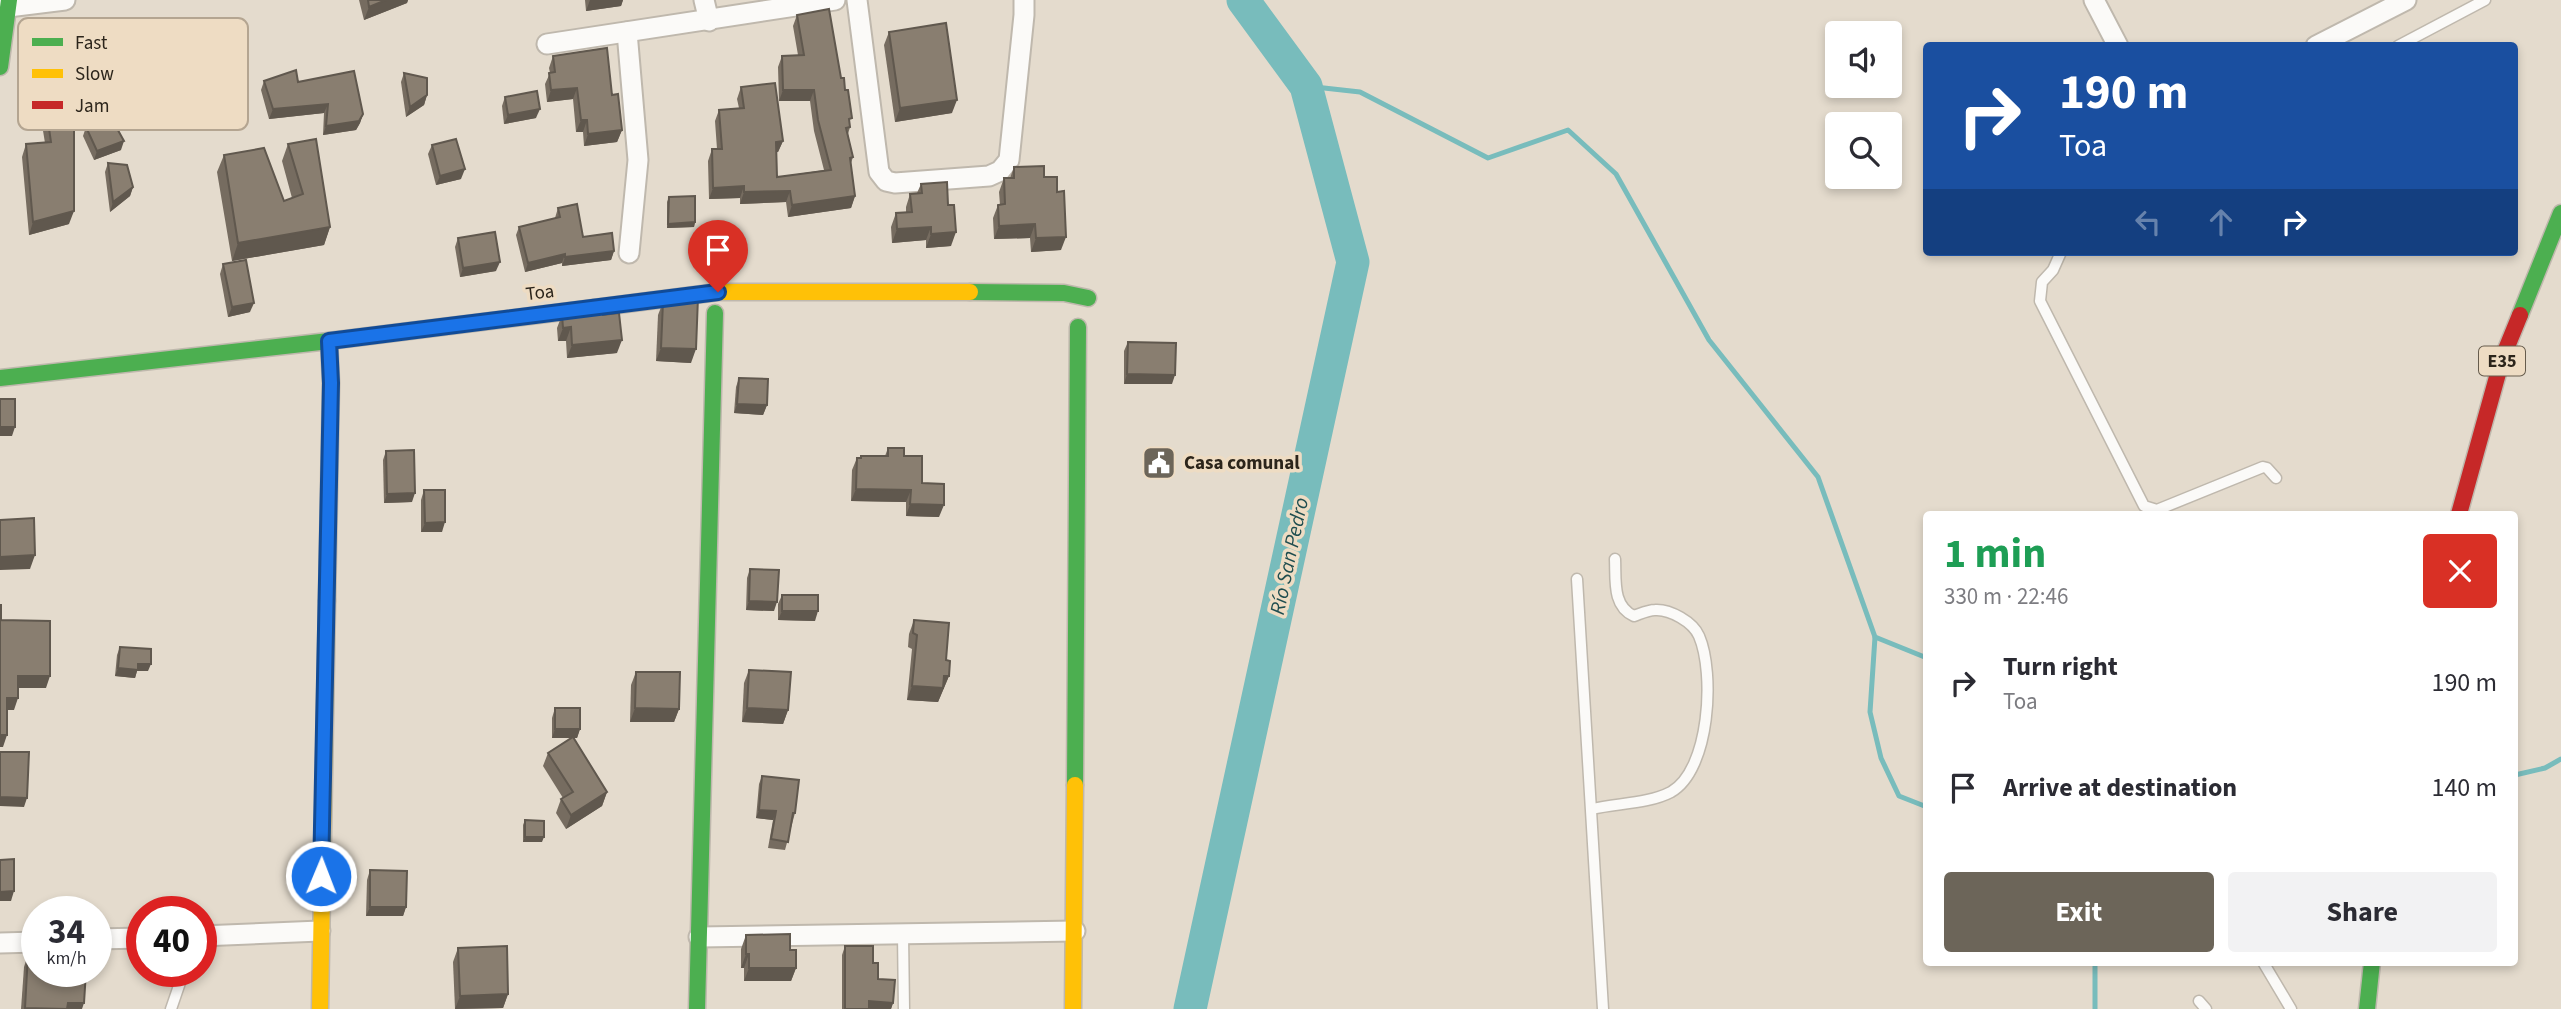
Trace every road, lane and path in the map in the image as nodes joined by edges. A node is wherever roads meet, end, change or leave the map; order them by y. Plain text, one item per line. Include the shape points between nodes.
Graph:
1 (65, 0) edge
2 (704, 0) edge
3 (835, 0) edge
4 (857, 0) edge
5 (1024, 0) edge
6 (2094, 0) edge
7 (2406, 0) edge
8 (2486, 0) edge
9 (5, 5) edge
10 (738, 8) edge
11 (709, 21) junction
12 (627, 32) junction
13 (2116, 42) edge
14 (2324, 42) edge
15 (2406, 42) edge
16 (547, 44) dead end
17 (0, 67) edge
18 (2561, 213) edge
19 (629, 253) dead end
20 (2060, 256) edge
21 (1087, 298) dead end
22 (715, 313) dead end
23 (1078, 327) dead end
24 (329, 341) junction
25 (0, 378) edge
26 (2276, 478) dead end
27 (2460, 511) edge
28 (1615, 559) dead end
29 (1577, 579) dead end
30 (1592, 809) junction
31 (320, 931) junction
32 (1075, 931) junction
33 (903, 934) junction
34 (217, 935) edge
35 (699, 937) junction
36 (21, 942) edge
37 (0, 943) edge
38 (2265, 966) edge
39 (2372, 966) edge
40 (179, 987) edge
41 (171, 1009) edge
42 (320, 1009) edge
43 (697, 1009) edge
44 (904, 1009) edge
45 (1073, 1009) edge
46 (1603, 1009) edge
47 (2291, 1009) edge
48 (2367, 1009) edge

1 - 9 street
2 - 11 street
3 - 10 street
4 - 5 street via 879,172 895,183 989,176 1009,160
6 - 13 street
7 - 14 street
8 - 15 lane
9 - 17 main road
10 - 11 street
11 - 12 street
12 - 16 street
12 - 19 street via 638,160
18 - 27 main road, E35 via 2502,359
20 - 26 lane via 2042,282 2040,301 2144,506 2157,510 2263,467
21 - 24 main road, Toa via 1040,292 718,292
22 - 35 main road
23 - 32 main road
24 - 25 main road, Toa
24 - 31 main road
28 - 30 lane via 1618,603 1624,610 1634,616 1655,610 1672,614 1699,635 1708,702 1704,737 1687,775 1672,791
29 - 30 lane
30 - 46 lane
31 - 34 street
31 - 42 main road
32 - 33 street
32 - 45 main road
33 - 35 street
33 - 44 lane
35 - 43 main road
36 - 37 street
38 - 47 lane
39 - 48 main road
40 - 41 lane

